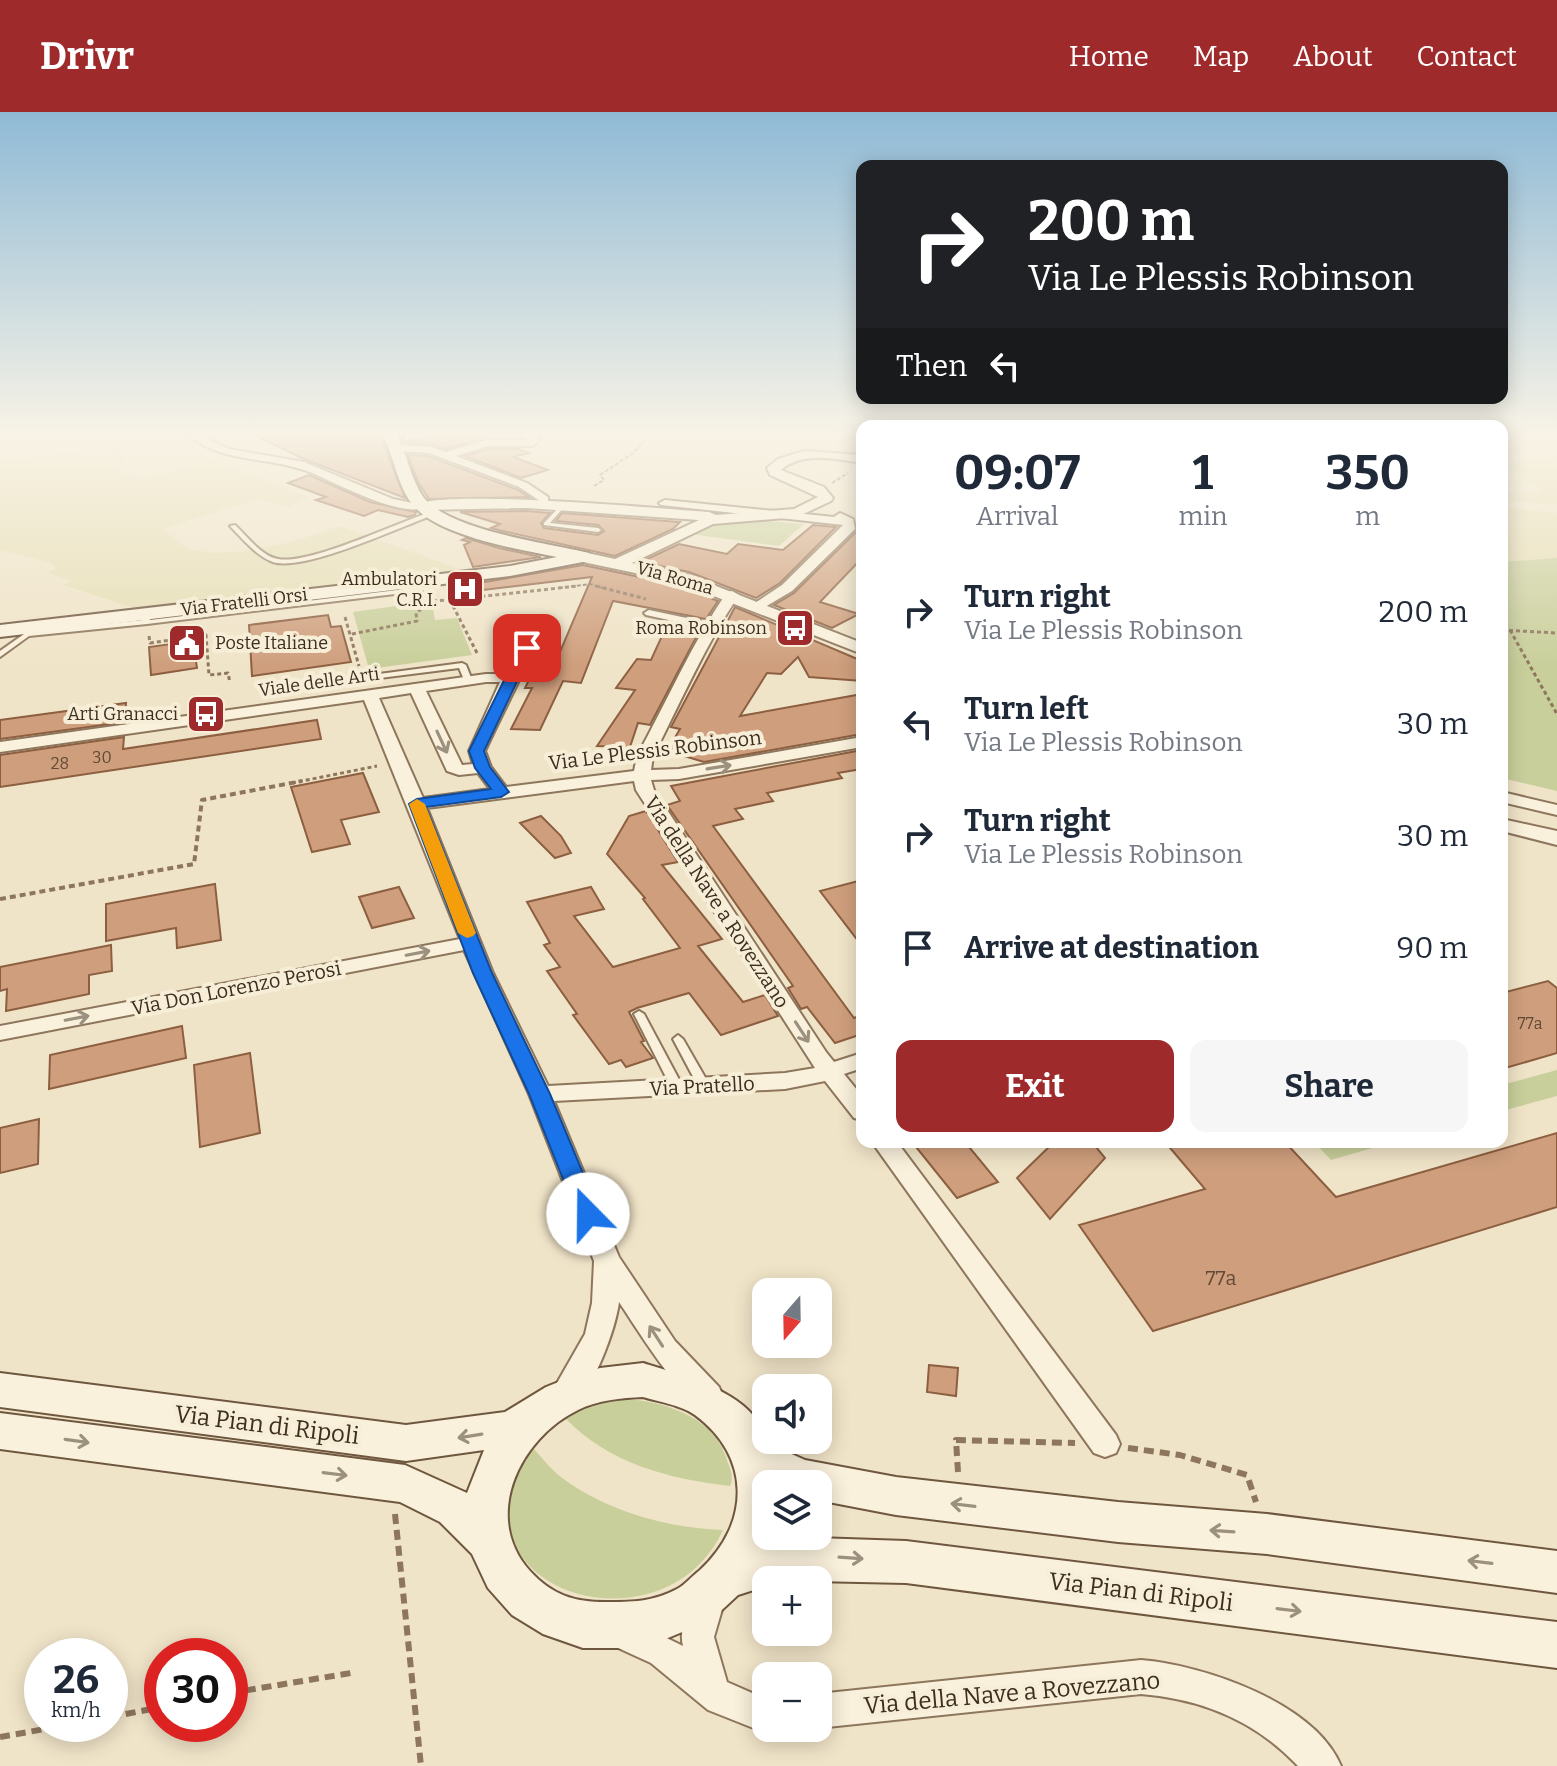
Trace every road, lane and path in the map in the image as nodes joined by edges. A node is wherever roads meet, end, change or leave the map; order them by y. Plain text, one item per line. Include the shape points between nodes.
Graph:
1 (421, 512) edge
2 (432, 512) edge
3 (549, 512) edge
4 (664, 512) edge
5 (758, 512) edge
6 (788, 512) edge
7 (825, 512) edge
8 (781, 514) junction
9 (723, 517) junction
10 (849, 522) junction
11 (233, 526) dead end
12 (598, 530) dead end
13 (583, 557) junction
14 (619, 563) junction
15 (732, 595) junction
16 (649, 600) dead end
17 (432, 601) dead end
18 (760, 606) junction
19 (649, 613) dead end
20 (345, 617) dead end
21 (146, 618) junction
22 (710, 626) junction
23 (535, 628) dead end
24 (1510, 630) joint
25 (0, 631) edge
26 (1557, 633) edge
27 (352, 634) junction
28 (856, 646) edge
29 (477, 653) dead end
30 (0, 655) edge
31 (360, 668) dead end
32 (364, 678) dead end
33 (510, 678) junction
34 (468, 680) junction
35 (230, 683) dead end
36 (417, 689) junction
37 (372, 702) junction
38 (1557, 714) edge
39 (134, 734) junction
40 (856, 743) edge
41 (0, 747) edge
42 (0, 760) edge
43 (377, 766) dead end
44 (483, 768) junction
45 (642, 777) junction
46 (501, 792) junction
47 (1508, 798) edge
48 (417, 804) junction
49 (1557, 810) edge
50 (1508, 826) edge
51 (1557, 838) edge
52 (0, 899) edge
53 (471, 943) junction
54 (639, 1014) dead end
55 (0, 1033) edge
56 (678, 1039) dead end
57 (856, 1062) edge
58 (830, 1071) junction
59 (704, 1086) junction
60 (677, 1087) junction
61 (540, 1094) junction
62 (856, 1104) edge
63 (888, 1148) edge
64 (607, 1261) junction
65 (0, 1390) edge
66 (547, 1409) junction
67 (739, 1431) junction
68 (3, 1432) edge
69 (1105, 1444) dead end
70 (392, 1482) junction
71 (489, 1541) junction
72 (1557, 1572) edge
73 (723, 1581) junction
74 (609, 1628) junction
75 (1557, 1645) edge
76 (351, 1673) dead end
77 (248, 1690) edge
78 (713, 1691) junction
79 (832, 1710) edge
80 (752, 1711) edge
81 (24, 1733) edge
82 (0, 1737) edge
83 (421, 1766) edge
84 (1323, 1766) edge

1 - 11 lane via 286,562 266,555
2 - 13 main road, Via Roma via 538,548
3 - 12 lane via 546,524
4 - 9 street
5 - 8 street
6 - 8 street
7 - 10 street
8 - 9 street
8 - 10 street
9 - 14 street via 690,527
10 - 18 street via 849,529 787,588
13 - 14 street, Via Roma
13 - 21 main road, Via Fratelli Orsi via 535,568
14 - 15 street, Via Roma
15 - 18 street, Via Roma
15 - 22 street, Via della Nave a Rovezzano
16 - 29 path via 590,584 450,600
17 - 27 path via 416,613 413,623
18 - 28 street, Via Roma
19 - 22 street
20 - 27 path
21 - 25 main road, Via Fratelli Orsi
21 - 30 lane, Via Fratelli Orsi via 27,634
21 - 35 path via 150,643 206,635 209,675 228,673
22 - 45 street, Via della Nave a Rovezzano via 645,756
23 - 33 street via 519,669
24 - 26 path
24 - 38 path
27 - 31 path
32 - 34 lane via 462,665
33 - 34 street, Viale delle Arti
33 - 44 street via 478,745
34 - 36 street, Viale delle Arti
36 - 37 street, Viale delle Arti
36 -> 44 street via 453,767
37 - 39 street, Viale delle Arti
37 - 48 street
39 - 41 street, Viale delle Arti
39 - 42 street, Viale delle Arti
45 -> 40 street, Via Le Plessis Robinson
43 - 52 path via 202,800 194,864
44 - 46 street
45 - 46 street, Via Le Plessis Robinson
45 -> 58 street, Via della Nave a Rovezzano via 677,841
46 - 48 street, Via Le Plessis Robinson
47 - 49 street
48 - 53 street
50 - 51 street
55 -> 53 street, Via Don Lorenzo Perosi
53 - 61 street
54 - 60 lane
56 - 59 lane
57 - 58 street, Via Pratello
58 - 59 street, Via Pratello via 785,1081
58 - 62 street, Via della Nave a Rovezzano
59 - 60 street, Via Pratello
60 - 61 street, Via Pratello
61 - 64 street
63 - 69 street
64 - 66 street via 608,1305 598,1341
67 -> 64 street via 665,1349
66 -> 65 main road, Via Pian di Ripoli via 510,1429 406,1443
66 - 67 main road, Via Pian di Ripoli via 594,1386 643,1380 690,1391
66 - 71 main road, Via Pian di Ripoli via 505,1449 489,1484
72 -> 67 main road, Via Pian di Ripoli via 1267,1534 896,1496 801,1478 770,1464
67 - 73 main road, Via Pian di Ripoli via 760,1479 760,1512 743,1557
68 -> 70 main road, Via Pian di Ripoli
70 - 71 main road, Via Pian di Ripoli via 420,1489 455,1508
70 - 83 path
71 - 74 main road, Via Pian di Ripoli via 498,1564 530,1603 580,1625
73 - 74 main road, Via Pian di Ripoli via 667,1618
73 -> 75 main road, Via Pian di Ripoli via 754,1565 795,1560 906,1562
73 - 78 street via 703,1611 697,1637
74 - 78 street via 663,1651
76 - 77 path
78 - 80 street
79 - 84 street, Via della Nave a Rovezzano via 1166,1678 1210,1688 1255,1710 1299,1741
81 - 82 path

